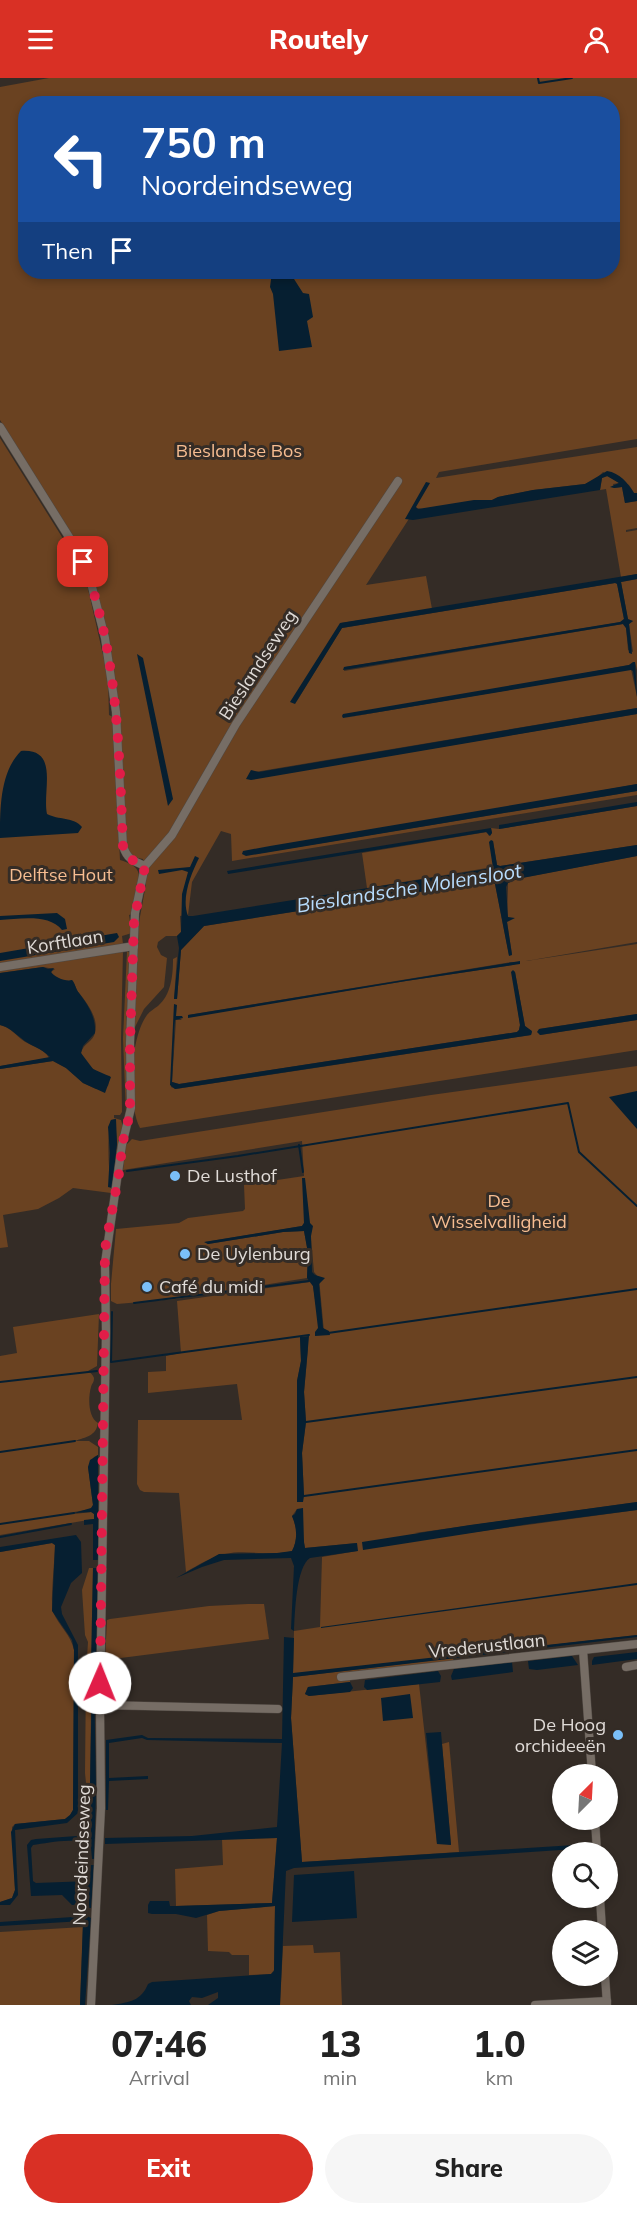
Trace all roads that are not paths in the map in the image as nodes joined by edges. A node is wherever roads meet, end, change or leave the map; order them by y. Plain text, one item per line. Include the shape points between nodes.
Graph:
1 (0, 427) edge
2 (398, 481) dead end
3 (145, 866) junction
4 (134, 946) junction
5 (0, 968) edge
6 (637, 1644) edge
7 (583, 1650) junction
8 (637, 1665) edge
9 (626, 1667) dead end
10 (341, 1677) dead end
11 (100, 1705) junction
12 (278, 1709) dead end
13 (591, 1764) edge
14 (606, 1986) edge
15 (607, 2003) edge
16 (91, 2005) edge
17 (535, 2005) edge

1 - 3 street via 74,545 90,579 105,638 116,712 123,846 130,860
2 - 3 street, Bieslandseweg via 236,723 172,835
3 - 4 street, Noordeindseweg via 135,913
4 - 5 street, Korftlaan
4 - 11 street, Noordeindseweg via 130,1113 105,1263
6 - 7 street, Vrederustlaan
7 - 10 street, Vrederustlaan
7 - 13 street
8 - 9 street
11 - 12 street
11 - 16 street, Noordeindseweg via 101,1808
14 - 15 street
15 - 17 street

